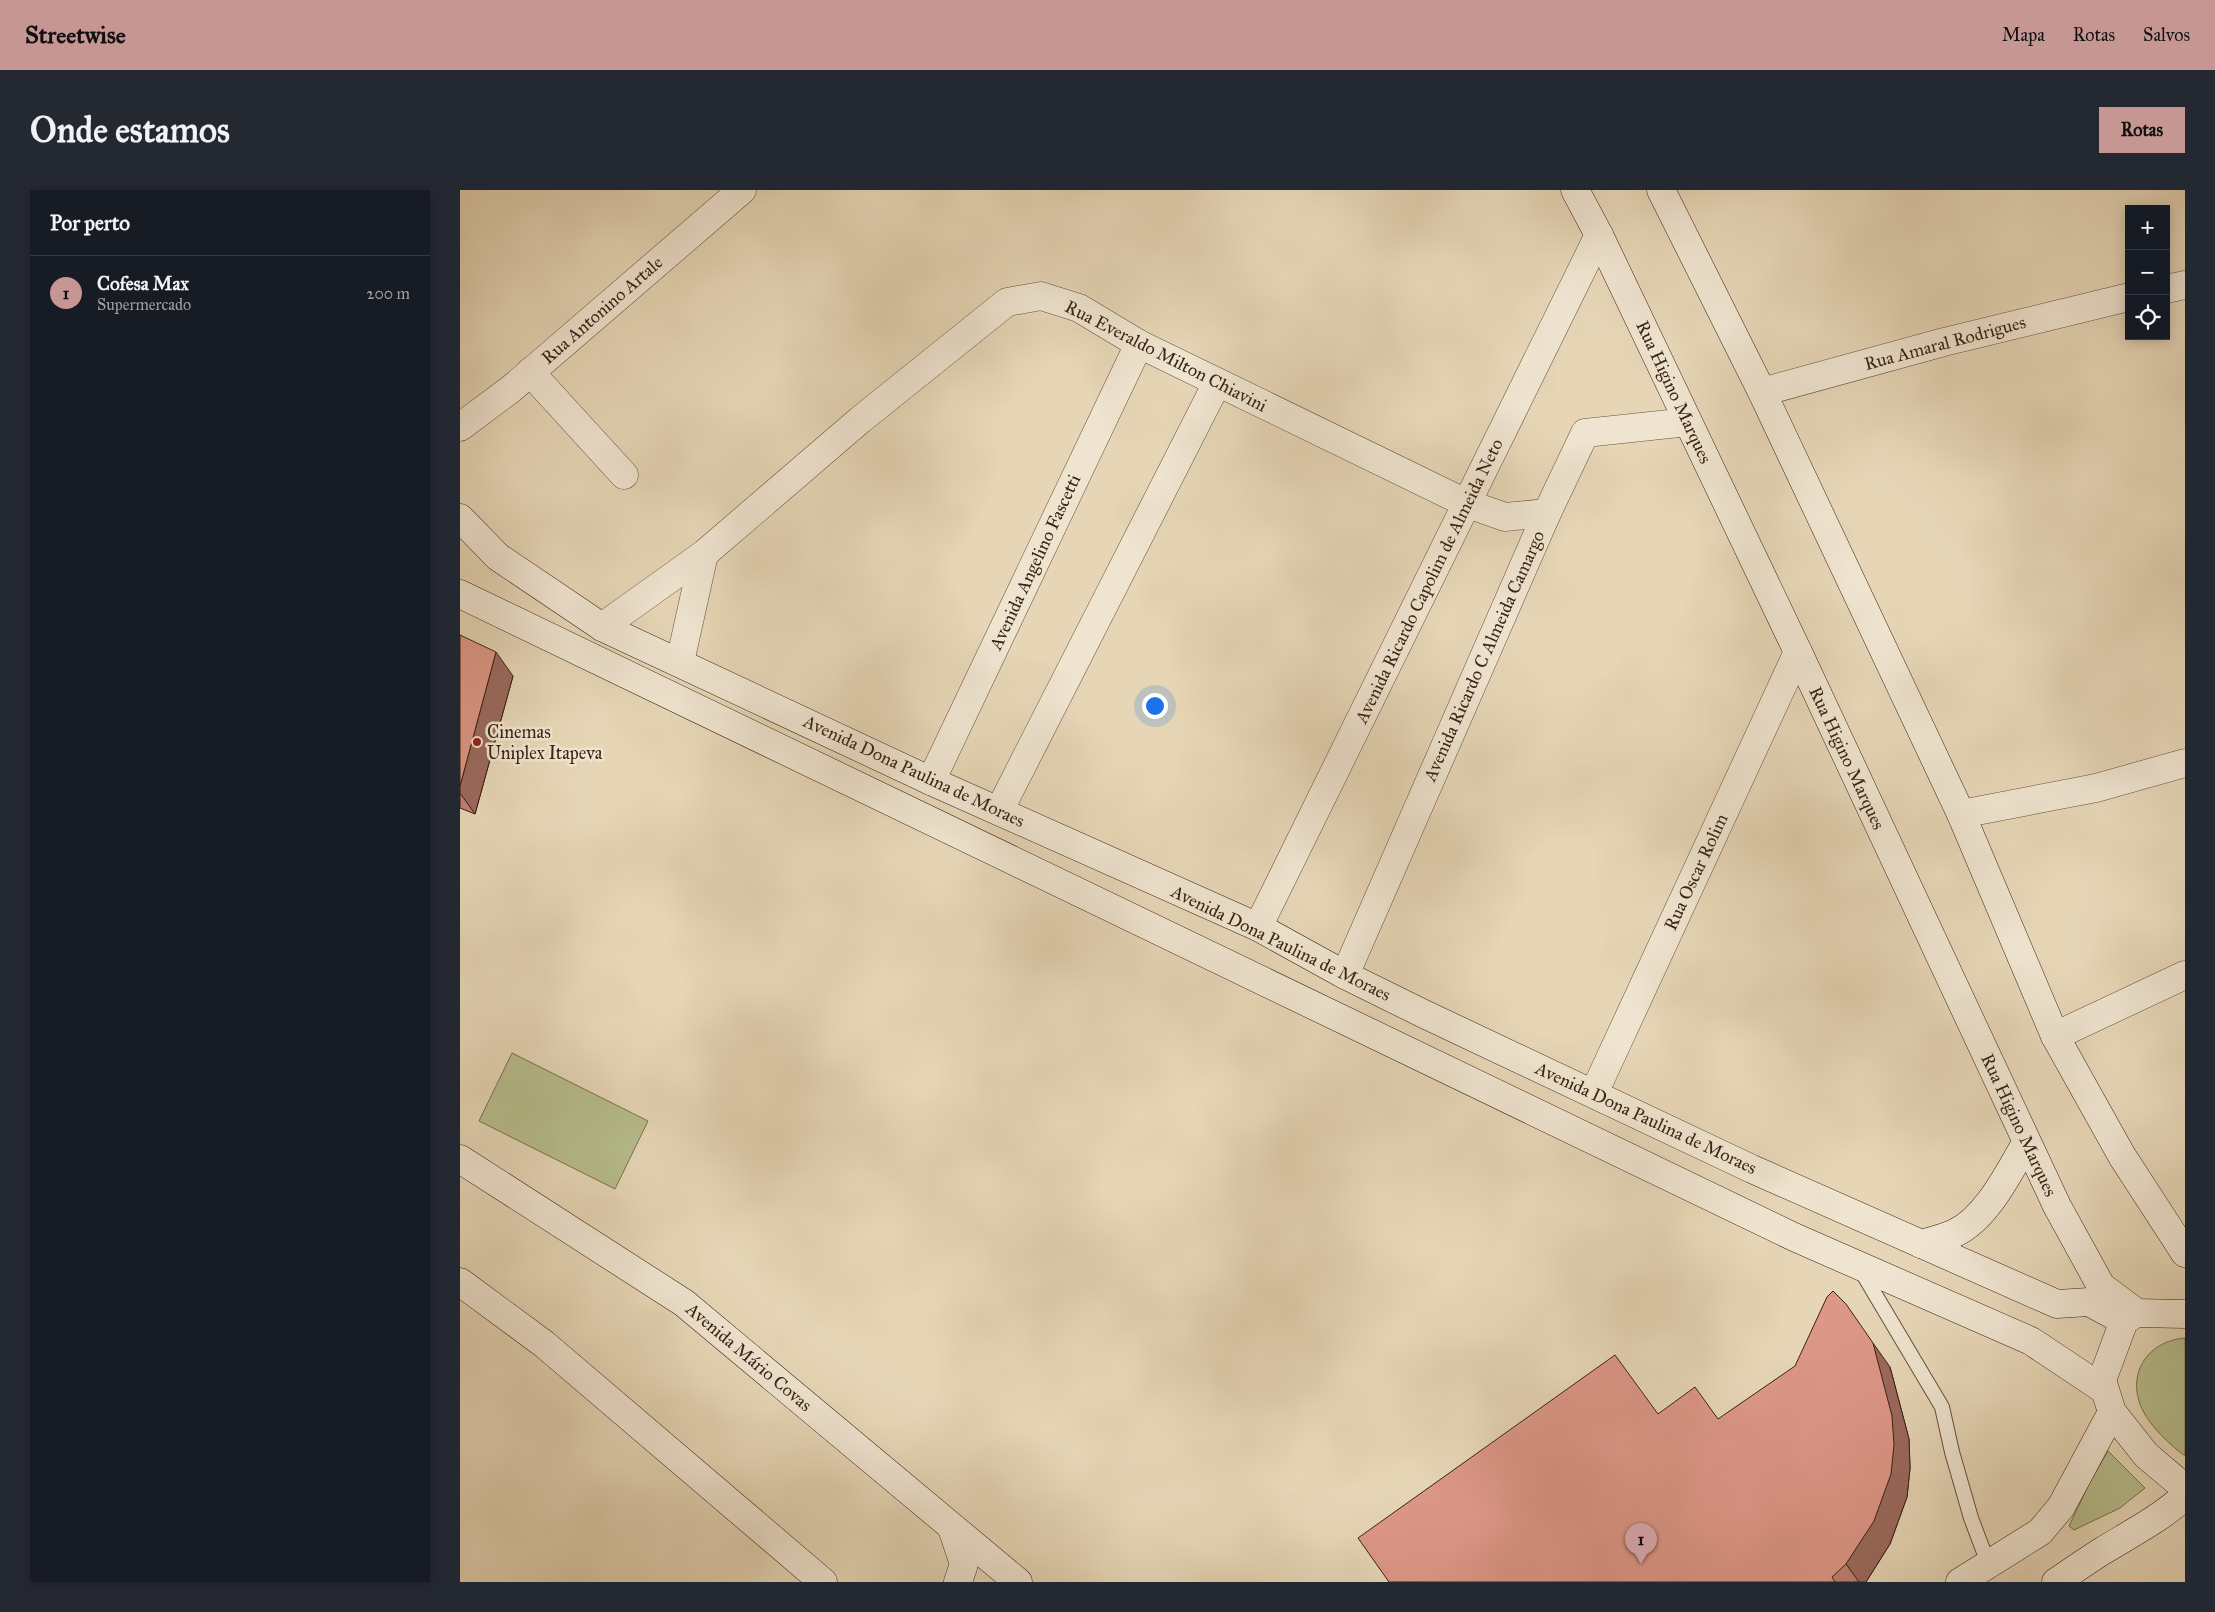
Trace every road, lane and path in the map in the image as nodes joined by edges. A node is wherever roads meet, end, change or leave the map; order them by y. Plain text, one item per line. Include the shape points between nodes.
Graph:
1 (742, 190) edge
2 (1575, 190) edge
3 (1660, 190) edge
4 (1599, 235) junction
5 (2185, 285) edge
6 (2170, 288) edge
7 (2125, 298) edge
8 (1139, 344) junction
9 (530, 372) junction
10 (1216, 383) junction
11 (1762, 392) junction
12 (1688, 422) junction
13 (460, 428) edge
14 (624, 475) dead end
15 (1468, 504) junction
16 (1546, 514) junction
17 (460, 518) edge
18 (704, 554) junction
19 (460, 594) edge
20 (602, 627) junction
21 (1798, 652) junction
22 (680, 662) junction
23 (2185, 763) edge
24 (931, 781) junction
25 (1000, 811) junction
26 (1961, 814) junction
27 (1258, 927) junction
28 (1345, 975) junction
29 (2185, 975) edge
30 (2056, 1036) junction
31 (1594, 1093) junction
32 (2026, 1143) junction
33 (460, 1159) edge
34 (1921, 1244) junction
35 (2185, 1253) edge
36 (1856, 1264) junction
37 (460, 1282) edge
38 (2185, 1314) edge
39 (2130, 1317) junction
40 (2107, 1400) junction
41 (2185, 1488) edge
42 (2185, 1496) edge
43 (952, 1528) junction
44 (1988, 1563) junction
45 (823, 1582) edge
46 (958, 1582) edge
47 (1018, 1582) edge
48 (1960, 1582) edge
49 (2056, 1582) edge

1 - 9 main road, Rua Antonino Artale
2 - 4 main road, Rua Higino Marques
3 - 11 main road
4 - 12 main road, Rua Higino Marques
4 - 15 main road, Avenida Ricardo Capolim de Almeida Neto
5 - 6 main road
7 - 11 main road, Rua Amaral Rodrigues via 1944,342
8 - 10 main road, Rua Everaldo Milton Chiavini
8 - 18 main road, Rua Everaldo Milton Chiavini via 1079,308 1041,296 1007,302 860,420
8 - 24 main road, Avenida Angelino Fascetti
9 - 13 main road, Rua Antonino Artale
9 - 14 main road
10 - 15 main road, Rua Everaldo Milton Chiavini
10 - 25 main road
11 - 26 main road
12 - 16 main road, Avenida Ricardo C Almeida Camargo via 1585,433
12 - 21 main road, Rua Higino Marques
15 - 16 main road, Rua Everaldo Milton Chiavini via 1504,518
15 - 27 main road, Avenida Ricardo Capolim de Almeida Neto
16 - 28 main road, Avenida Ricardo C Almeida Camargo
17 - 20 main road, Avenida Dona Paulina de Moraes via 498,557
18 - 20 main road, Rua Everaldo Milton Chiavini
18 - 22 main road
19 - 36 main road, Avenida Dona Paulina de Moraes
20 - 22 main road, Avenida Dona Paulina de Moraes
21 - 31 main road, Rua Oscar Rolim
21 - 32 main road, Rua Higino Marques
22 - 24 main road, Avenida Dona Paulina de Moraes
23 - 26 main road via 2096,788
24 - 25 main road, Avenida Dona Paulina de Moraes
25 - 27 main road, Avenida Dona Paulina de Moraes
26 - 30 main road
27 - 28 main road, Avenida Dona Paulina de Moraes
28 - 31 main road, Avenida Dona Paulina de Moraes
29 - 30 main road
30 - 35 main road via 2122,1156
31 - 34 main road, Avenida Dona Paulina de Moraes via 1752,1169
32 - 34 main road via 1977,1218 1955,1233
32 - 39 main road, Rua Higino Marques via 2101,1286
33 - 43 main road, Avenida Mário Covas via 684,1303
34 - 39 main road, Avenida Dona Paulina de Moraes via 2057,1304 2089,1302
36 - 40 main road, Avenida Dona Paulina de Moraes via 2031,1341
36 - 44 lane via 1942,1407 1971,1518
37 - 45 main road via 544,1344
38 - 39 main road
39 - 40 main road via 2102,1380
40 - 41 main road via 2146,1455
40 - 44 main road via 2061,1507 2040,1532
42 - 49 main road via 2156,1519
43 - 46 main road via 964,1564
43 - 47 main road, Avenida Mário Covas
44 - 48 main road

